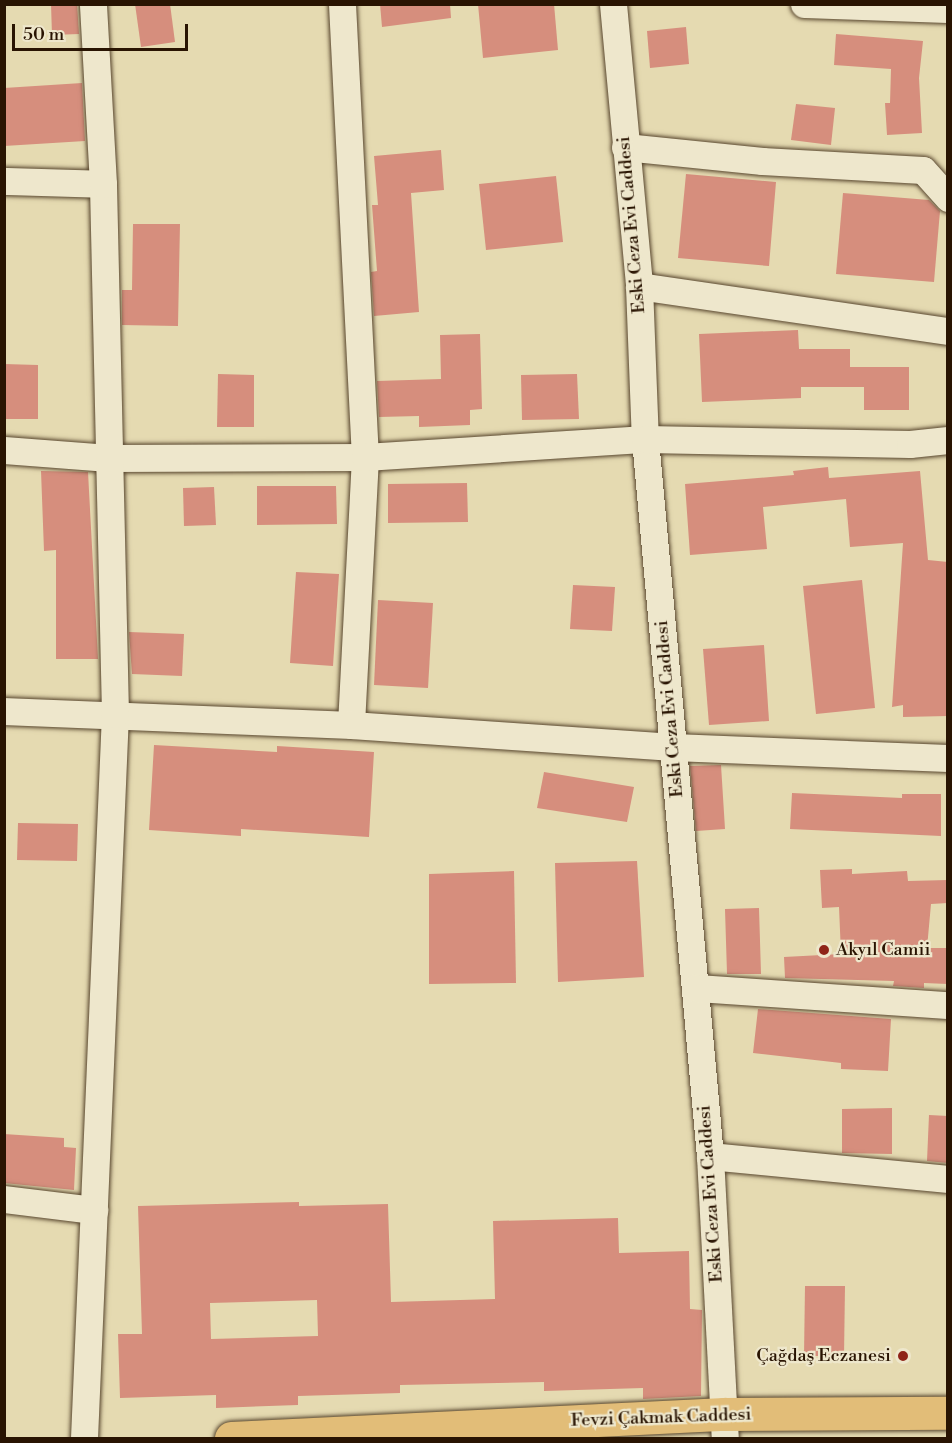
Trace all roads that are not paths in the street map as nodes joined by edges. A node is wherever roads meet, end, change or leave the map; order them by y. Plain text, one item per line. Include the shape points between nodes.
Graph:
1 (93, 4) edge
2 (342, 4) edge
3 (613, 4) edge
4 (804, 4) edge
5 (948, 9) edge
6 (625, 147) junction
7 (4, 181) edge
8 (103, 184) junction
9 (948, 198) edge
10 (639, 286) junction
11 (948, 331) edge
12 (645, 439) junction
13 (948, 440) edge
14 (4, 450) edge
15 (365, 457) junction
16 (109, 458) junction
17 (4, 711) edge
18 (115, 714) junction
19 (351, 725) junction
20 (673, 747) junction
21 (948, 758) edge
22 (696, 988) junction
23 (948, 1005) edge
24 (710, 1156) junction
25 (948, 1179) edge
26 (4, 1199) edge
27 (94, 1210) junction
28 (948, 1413) edge
29 (725, 1426) edge
30 (84, 1438) edge
31 (231, 1438) edge

1 - 8 street
2 - 15 street
3 - 6 street, Eski Ceza Evi Caddesi
4 - 5 street
6 - 9 street via 762,161 923,170
6 - 10 street, Eski Ceza Evi Caddesi
7 - 8 street
8 - 16 street
10 - 11 street
10 - 12 street, Eski Ceza Evi Caddesi
12 - 13 street via 910,444
12 - 15 street
12 - 20 street, Eski Ceza Evi Caddesi
14 - 16 street
15 - 16 street
15 - 19 street
16 - 18 street
17 - 18 street
18 - 19 street
18 - 27 street
19 - 20 street
20 - 21 street
20 - 22 street, Eski Ceza Evi Caddesi
22 - 23 street
22 - 24 street, Eski Ceza Evi Caddesi
24 - 25 street
24 - 29 street, Eski Ceza Evi Caddesi
26 - 27 street
27 - 30 street
28 - 29 main road, Fevzi Çakmak Caddesi
29 - 31 main road, Fevzi Çakmak Caddesi

